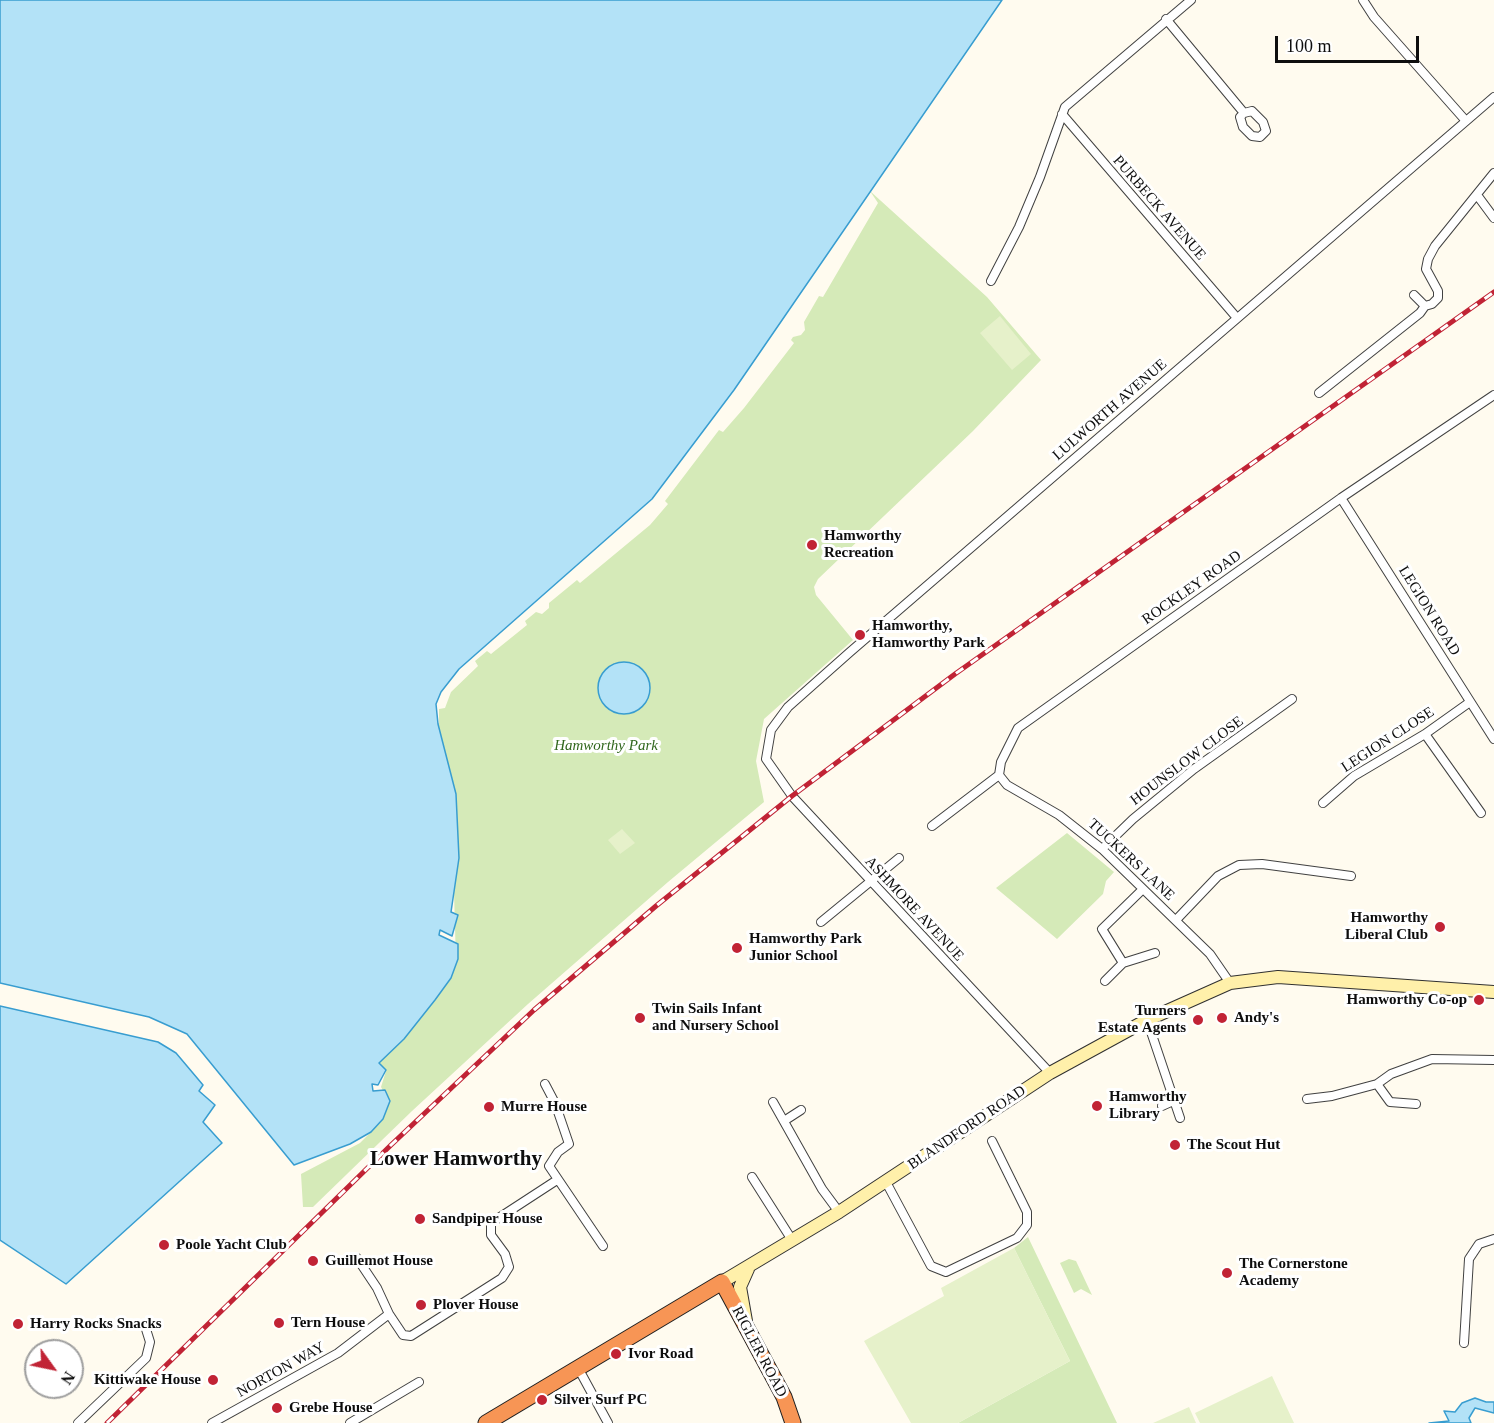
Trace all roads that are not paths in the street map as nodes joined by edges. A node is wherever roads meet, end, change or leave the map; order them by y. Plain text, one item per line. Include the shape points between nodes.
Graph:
1 (1191, 0) edge
2 (1363, 0) edge
3 (1166, 19) junction
4 (1493, 99) edge
5 (1244, 113) dead end
6 (1062, 114) junction
7 (1466, 121) junction
8 (1494, 173) edge
9 (1477, 195) junction
10 (1494, 219) edge
11 (991, 281) dead end
12 (1414, 295) dead end
13 (1425, 306) junction
14 (1237, 318) junction
15 (1319, 393) dead end
16 (1494, 395) edge
17 (1341, 498) junction
18 (1292, 699) dead end
19 (1470, 702) junction
20 (1425, 734) junction
21 (1494, 739) edge
22 (766, 759) joint
23 (999, 775) junction
24 (1323, 803) dead end
25 (1481, 813) dead end
26 (932, 826) dead end
27 (1102, 849) junction
28 (899, 858) dead end
29 (1351, 876) dead end
30 (869, 881) junction
31 (1143, 889) junction
32 (1176, 920) junction
33 (821, 922) dead end
34 (1155, 953) dead end
35 (1123, 963) junction
36 (1105, 981) dead end
37 (1230, 983) junction
38 (1494, 992) edge
39 (1147, 1020) junction
40 (1494, 1060) edge
41 (1050, 1073) junction
42 (544, 1084) dead end
43 (1377, 1084) junction
44 (1307, 1099) dead end
45 (1173, 1101) junction
46 (773, 1102) dead end
47 (1416, 1104) dead end
48 (1162, 1106) dead end
49 (801, 1110) dead end
50 (1180, 1118) dead end
51 (784, 1120) junction
52 (992, 1141) dead end
53 (753, 1177) dead end
54 (557, 1180) junction
55 (886, 1182) junction
56 (839, 1212) junction
57 (1494, 1239) edge
58 (792, 1240) junction
59 (603, 1246) dead end
60 (357, 1258) dead end
61 (750, 1265) junction
62 (722, 1282) junction
63 (389, 1314) junction
64 (146, 1326) dead end
65 (750, 1334) junction
66 (1464, 1343) dead end
67 (577, 1366) junction
68 (419, 1382) dead end
69 (78, 1423) edge
70 (212, 1423) edge
71 (350, 1423) edge
72 (486, 1423) edge
73 (608, 1423) edge
74 (793, 1423) edge

1 - 3 street
2 - 7 street
3 - 5 street
3 - 6 street via 1065,107
4 - 7 street, LULWORTH AVENUE
6 - 11 street via 1019,227
6 - 14 street, PURBECK AVENUE
7 - 14 street, LULWORTH AVENUE
8 - 9 street
9 - 10 street
9 - 13 street via 1428,259 1426,269 1439,294 1435,302
12 - 13 street
13 - 15 street
14 - 22 street, LULWORTH AVENUE via 788,707 771,730
16 - 17 street, ROCKLEY ROAD
17 - 19 street, LEGION ROAD
17 - 23 street, ROCKLEY ROAD via 1018,728 1001,762
18 - 27 street, HOUNSLOW CLOSE via 1194,769
19 - 20 street, LEGION CLOSE
19 - 21 street, LEGION ROAD
20 - 24 street, LEGION CLOSE via 1354,776
20 - 25 street
22 - 30 street, ASHMORE AVENUE via 792,796
23 - 26 street
23 - 27 street, TUCKERS LANE via 1007,785 1059,815
27 - 31 street, TUCKERS LANE
28 - 30 street
29 - 32 street via 1250,862 1218,876
30 - 33 street
30 - 41 street, ASHMORE AVENUE
31 - 32 street, TUCKERS LANE
31 - 35 street via 1102,929
32 - 37 street, TUCKERS LANE via 1210,954
34 - 35 street
35 - 36 street
37 - 38 main road, BLANDFORD ROAD via 1278,977
37 - 39 main road, BLANDFORD ROAD
39 - 41 main road, BLANDFORD ROAD
39 - 45 street
40 - 43 street via 1431,1059 1391,1074
41 - 55 main road, BLANDFORD ROAD
42 - 54 street via 569,1144 549,1166
43 - 44 street
43 - 47 street via 1390,1102
45 - 48 street
45 - 50 street
46 - 51 street
49 - 51 street
51 - 56 street
52 - 55 street via 1027,1212 1027,1225 1017,1238 946,1272 932,1266
53 - 58 street
54 - 59 street
54 - 63 street via 490,1223 491,1235 509,1267 502,1278 411,1336 403,1335
55 - 56 main road, BLANDFORD ROAD
56 - 58 main road, BLANDFORD ROAD
57 - 66 street via 1479,1244 1469,1259
58 - 61 main road, BLANDFORD ROAD
60 - 63 street
61 - 62 main road, BLANDFORD ROAD
61 - 65 main road via 740,1287
62 - 65 highway, RIGLER ROAD
62 - 67 highway, BLANDFORD ROAD
63 - 70 street, NORTON WAY via 338,1353
64 - 69 street via 150,1342 146,1358
65 - 74 highway, RIGLER ROAD via 784,1397
67 - 72 highway, BLANDFORD ROAD
67 - 73 street
68 - 71 street

